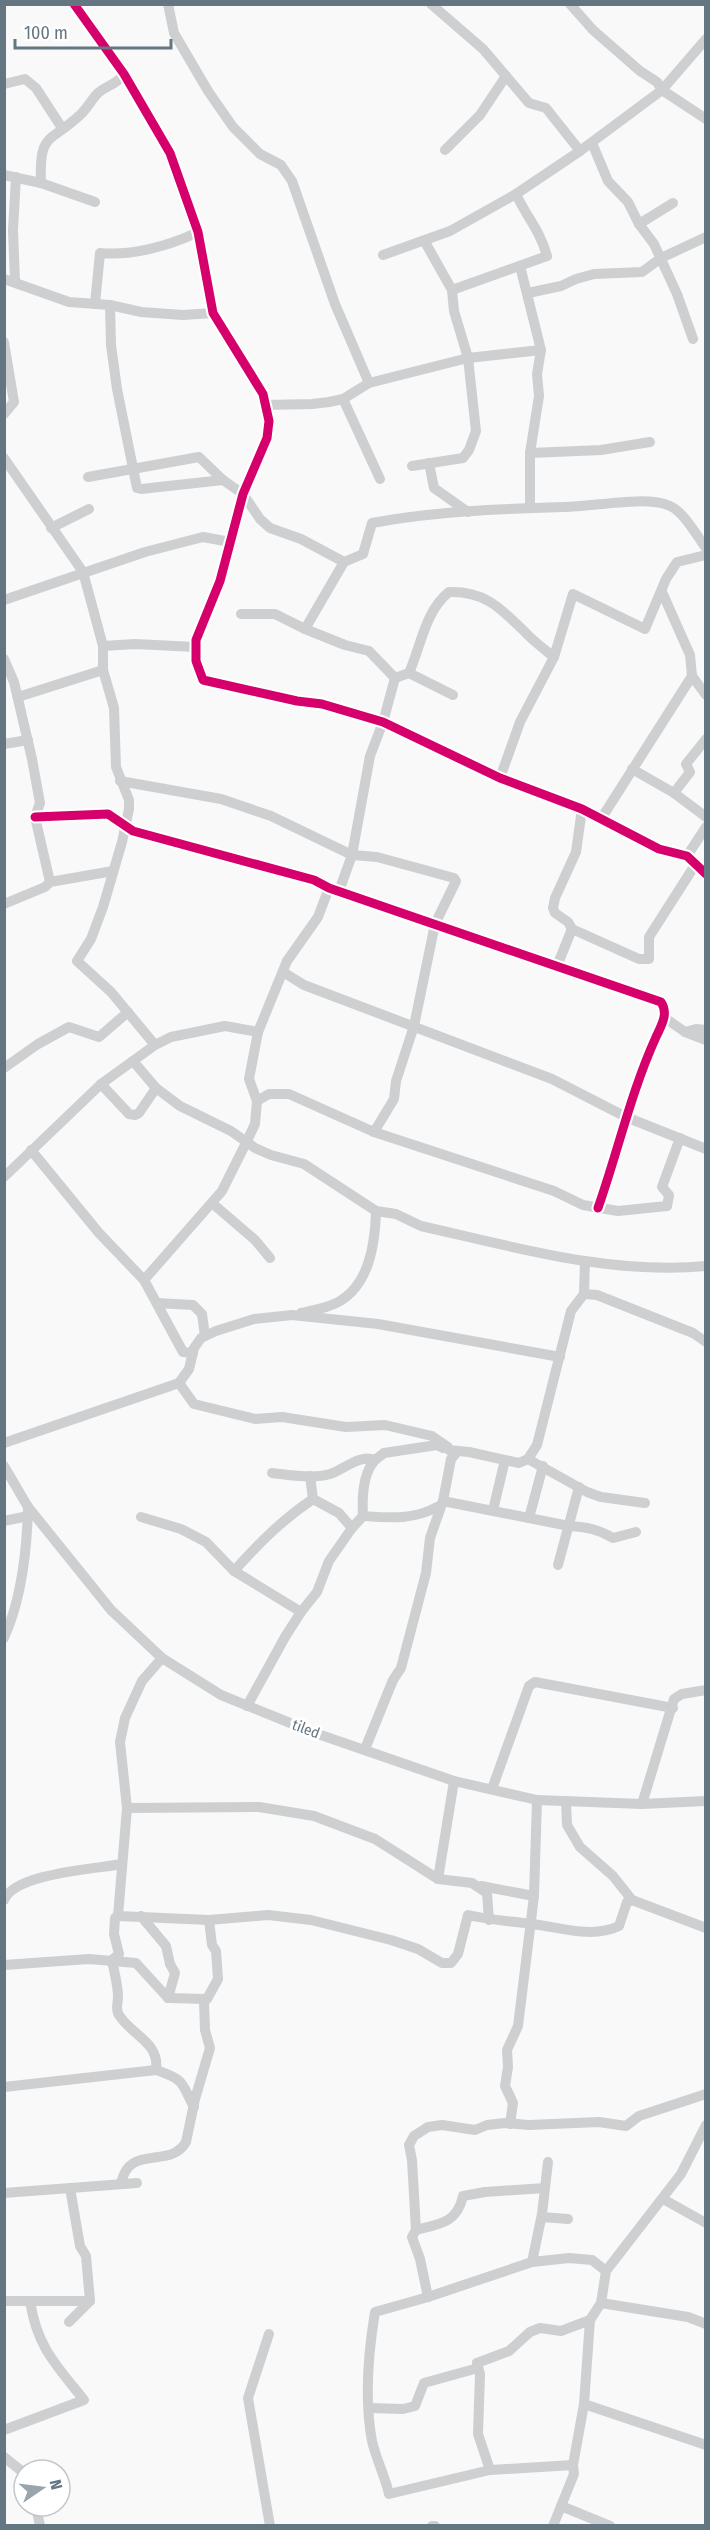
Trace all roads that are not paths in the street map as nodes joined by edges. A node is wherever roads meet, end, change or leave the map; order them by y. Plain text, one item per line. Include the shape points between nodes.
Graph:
1 (74, 4) edge
2 (168, 4) edge
3 (431, 4) edge
4 (570, 4) edge
5 (705, 39) edge
6 (124, 74) junction
7 (506, 76) junction
8 (4, 84) edge
9 (662, 90) junction
10 (705, 119) edge
11 (62, 128) junction
12 (592, 143) junction
13 (445, 150) dead end
14 (580, 151) junction
15 (10, 176) edge
16 (41, 183) junction
17 (516, 194) junction
18 (95, 202) dead end
19 (673, 203) dead end
20 (639, 224) junction
21 (198, 232) junction
22 (705, 237) edge
23 (425, 242) junction
24 (383, 255) dead end
25 (662, 258) junction
26 (520, 266) junction
27 (10, 280) edge
28 (452, 290) junction
29 (528, 293) junction
30 (95, 304) junction
31 (110, 304) junction
32 (213, 313) junction
33 (693, 339) dead end
34 (4, 342) edge
35 (541, 350) junction
36 (468, 358) junction
37 (369, 382) junction
38 (343, 399) junction
39 (266, 405) junction
40 (4, 414) edge
41 (650, 442) dead end
42 (530, 453) junction
43 (4, 458) edge
44 (429, 463) junction
45 (412, 466) dead end
46 (132, 467) junction
47 (88, 477) dead end
48 (380, 478) dead end
49 (224, 480) junction
50 (243, 494) junction
51 (530, 506) junction
52 (89, 509) dead end
53 (468, 512) junction
54 (51, 528) junction
55 (231, 545) junction
56 (705, 548) edge
57 (705, 555) edge
58 (344, 562) junction
59 (83, 572) junction
60 (662, 592) junction
61 (4, 600) edge
62 (241, 614) dead end
63 (305, 629) junction
64 (104, 646) junction
65 (195, 647) junction
66 (554, 657) junction
67 (4, 659) edge
68 (103, 670) junction
69 (409, 673) junction
70 (692, 676) junction
71 (395, 678) junction
72 (453, 695) dead end
73 (705, 695) edge
74 (18, 697) junction
75 (383, 722) junction
76 (705, 739) edge
77 (28, 740) junction
78 (4, 744) edge
79 (632, 769) junction
80 (500, 778) junction
81 (120, 781) junction
82 (674, 793) junction
83 (40, 803) junction
84 (582, 810) junction
85 (35, 817) junction
86 (52, 817) junction
87 (705, 817) edge
88 (601, 819) junction
89 (705, 827) edge
90 (128, 828) junction
91 (352, 855) junction
92 (687, 856) junction
93 (696, 865) junction
94 (113, 871) junction
95 (705, 874) edge
96 (50, 882) junction
97 (334, 890) junction
98 (4, 904) edge
99 (435, 924) junction
100 (572, 929) junction
101 (557, 966) junction
102 (283, 972) junction
103 (128, 1012) junction
104 (665, 1018) junction
105 (414, 1026) junction
106 (705, 1030) edge
107 (144, 1032) junction
108 (258, 1032) junction
109 (685, 1032) junction
110 (705, 1040) edge
111 (155, 1045) junction
112 (137, 1058) junction
113 (4, 1068) edge
114 (101, 1084) junction
115 (156, 1088) junction
116 (262, 1098) junction
117 (626, 1117) junction
118 (374, 1132) junction
119 (680, 1138) junction
120 (247, 1141) junction
121 (705, 1149) edge
122 (31, 1150) junction
123 (4, 1177) edge
124 (212, 1203) junction
125 (598, 1208) junction
126 (376, 1210) junction
127 (270, 1258) dead end
128 (585, 1261) junction
129 (705, 1266) edge
130 (144, 1280) junction
131 (584, 1294) junction
132 (157, 1303) junction
133 (292, 1315) junction
134 (206, 1336) junction
135 (705, 1342) edge
136 (193, 1353) junction
137 (560, 1357) junction
138 (179, 1383) junction
139 (4, 1443) edge
140 (453, 1451) junction
141 (375, 1460) junction
142 (505, 1460) junction
143 (528, 1460) junction
144 (4, 1466) edge
145 (543, 1466) junction
146 (272, 1473) dead end
147 (310, 1476) junction
148 (579, 1487) junction
149 (313, 1499) junction
150 (645, 1503) dead end
151 (441, 1504) junction
152 (492, 1510) junction
153 (28, 1512) junction
154 (363, 1516) junction
155 (141, 1518) dead end
156 (529, 1518) junction
157 (4, 1521) edge
158 (569, 1526) junction
159 (352, 1528) junction
160 (636, 1532) dead end
161 (558, 1565) dead end
162 (234, 1571) junction
163 (301, 1612) junction
164 (4, 1638) edge
165 (162, 1658) junction
166 (705, 1690) edge
167 (247, 1706) junction
168 (672, 1708) junction
169 (365, 1749) junction
170 (454, 1781) junction
171 (492, 1789) junction
172 (537, 1800) junction
173 (566, 1801) junction
174 (705, 1801) edge
175 (642, 1804) junction
176 (127, 1808) junction
177 (122, 1864) junction
178 (438, 1878) junction
179 (472, 1884) junction
180 (534, 1896) junction
181 (4, 1900) edge
182 (632, 1900) junction
183 (118, 1916) junction
184 (141, 1916) junction
185 (209, 1920) junction
186 (489, 1920) junction
187 (530, 1924) junction
188 (705, 1928) edge
189 (112, 1960) junction
190 (4, 1965) edge
191 (168, 1998) junction
192 (204, 2001) junction
193 (156, 2070) junction
194 (4, 2087) edge
195 (705, 2094) edge
196 (194, 2107) junction
197 (510, 2124) junction
198 (705, 2125) edge
199 (548, 2162) dead end
200 (137, 2182) dead end
201 (121, 2184) junction
202 (70, 2188) junction
203 (545, 2188) junction
204 (4, 2193) edge
205 (663, 2199) junction
206 (542, 2217) junction
207 (568, 2219) dead end
208 (705, 2223) edge
209 (416, 2230) junction
210 (532, 2262) junction
211 (606, 2271) junction
212 (428, 2298) junction
213 (4, 2301) edge
214 (30, 2301) junction
215 (90, 2301) junction
216 (601, 2303) junction
217 (590, 2320) junction
218 (69, 2322) dead end
219 (705, 2324) edge
220 (269, 2334) dead end
221 (477, 2363) junction
222 (584, 2404) junction
223 (369, 2408) junction
224 (4, 2430) edge
225 (705, 2445) edge
226 (573, 2465) junction
227 (490, 2470) junction
228 (561, 2505) junction
229 (270, 2526) edge
230 (553, 2526) edge
231 (610, 2526) edge

1 - 6 street
2 - 37 street via 174,33 214,100 233,127 260,154 281,165 292,181 335,304
3 - 7 street via 483,49
4 - 9 street via 593,30
5 - 9 street
6 - 11 street
6 - 21 street via 170,153
7 - 13 street via 480,115
7 - 14 street via 529,103 546,108
8 - 11 street via 25,79 36,88
9 - 10 street
9 - 12 street
11 - 16 street via 50,136 40,155
12 - 14 street
12 - 20 street via 608,182 628,202
14 - 17 street
15 - 16 street
15 - 27 street
16 - 18 street
17 - 23 street
17 - 26 street via 537,227 547,256
19 - 20 street
20 - 25 street
21 - 30 street via 158,247 116,255 100,253
21 - 32 street
22 - 25 street
23 - 24 street
23 - 28 street
25 - 29 street via 642,272 594,274
25 - 33 street
26 - 28 street
26 - 29 street
27 - 30 street via 69,302
28 - 36 street
29 - 35 street
30 - 31 street
31 - 32 street via 141,312
31 - 46 street via 111,345
32 - 39 street via 255,377
34 - 40 street via 14,402
35 - 36 street
35 - 42 street
36 - 37 street
36 - 44 street via 476,431 469,450 463,458
37 - 38 street
38 - 39 street
38 - 48 street
39 - 50 street via 267,438
41 - 42 street via 601,450
42 - 51 street
43 - 54 street
44 - 45 street
44 - 53 street via 434,488
46 - 47 street
46 - 49 street via 200,457
46 - 49 street via 134,482 141,489
49 - 50 street
50 - 55 street
50 - 58 street via 270,528
51 - 53 street
51 - 56 street via 631,502 668,505 677,510
52 - 54 street
53 - 58 street via 372,523 363,554
54 - 59 street
55 - 59 street via 203,537
55 - 65 street
57 - 60 street via 677,562
58 - 63 street
59 - 61 street
59 - 64 street
60 - 66 street via 645,629 573,594
60 - 70 street via 690,655
62 - 63 street via 275,614
63 - 71 street via 369,651
64 - 65 street
64 - 68 street
65 - 75 street via 203,680 322,704
66 - 69 street via 491,601 449,592 431,614
66 - 80 street via 520,722
67 - 74 street
68 - 74 street
68 - 81 street via 114,708
69 - 71 street
69 - 72 street
70 - 73 street
70 - 79 street
71 - 75 street
74 - 77 street
75 - 80 street
75 - 91 street via 370,756
76 - 82 street via 686,764 690,772
77 - 78 street
77 - 83 street
79 - 82 street
79 - 88 street
80 - 84 street
81 - 90 street via 129,800
81 - 91 street via 221,799 271,816
82 - 87 street
83 - 85 street
83 - 86 street
84 - 88 street
84 - 100 street via 576,852 553,908
85 - 86 street
85 - 96 street
86 - 90 street via 108,814
88 - 92 street via 659,849
89 - 92 street
90 - 94 street
90 - 97 street via 314,880
91 - 97 street
91 - 99 street via 377,857 454,878
92 - 93 street
93 - 95 street
93 - 100 street via 649,937 649,958 639,959
94 - 96 street
94 - 103 street via 91,939 77,961
96 - 98 street
97 - 99 street
97 - 102 street
99 - 101 street
99 - 105 street
100 - 101 street
101 - 104 street via 661,1002
102 - 105 street via 304,986
102 - 108 street
103 - 107 street
103 - 113 street via 99,1037 69,1027
104 - 109 street
104 - 117 street
105 - 117 street via 552,1079
105 - 118 street via 394,1099
106 - 109 street
107 - 111 street
107 - 112 street
108 - 111 street via 225,1026 171,1037
108 - 116 street via 249,1079
109 - 110 street
111 - 112 street
112 - 114 street
112 - 115 street
114 - 115 street via 129,1114 135,1115
114 - 122 street
115 - 120 street via 180,1106
116 - 118 street via 289,1095
116 - 120 street
117 - 119 street
117 - 125 street
118 - 125 street
119 - 121 street
119 - 125 street via 662,1187 669,1195 667,1206 618,1211
120 - 124 street
120 - 126 street via 271,1155 304,1164
122 - 123 street
122 - 130 street via 99,1233
124 - 127 street via 255,1239
124 - 130 street
126 - 128 street via 421,1226
126 - 133 street via 371,1254 362,1280 331,1306
128 - 129 street via 681,1269
128 - 131 street
130 - 132 street
131 - 135 street via 597,1295 693,1333
131 - 137 street via 571,1311
132 - 134 street via 193,1305 202,1314
132 - 136 street via 183,1352
133 - 134 street via 254,1319
133 - 137 street via 378,1324
134 - 136 street
136 - 138 street via 189,1369
137 - 143 street via 537,1445
138 - 139 street
138 - 140 street via 194,1404 255,1419 282,1417 346,1427 385,1425 432,1436
140 - 141 street via 437,1445 418,1447 384,1453
140 - 142 street
140 - 151 street
141 - 147 street via 360,1459 328,1474
141 - 154 street via 368,1468
142 - 143 street
142 - 152 street
143 - 145 street
144 - 153 street, tiled
145 - 148 street
145 - 156 street
146 - 147 street
147 - 149 street
148 - 150 street via 601,1497
148 - 158 street
149 - 159 street via 339,1513
149 - 162 street via 265,1537
151 - 152 street
151 - 154 street via 423,1515
151 - 169 street via 401,1668
152 - 156 street
153 - 157 street
153 - 164 street via 20,1589
153 - 165 street, tiled via 111,1610
154 - 159 street
155 - 162 street via 195,1535
156 - 158 street
158 - 160 street via 600,1530 613,1538
158 - 161 street
159 - 163 street via 329,1561 317,1592
162 - 163 street
163 - 167 street
165 - 167 street, tiled via 221,1695
165 - 176 street via 142,1681 124,1718 120,1742
166 - 168 street via 682,1694 674,1699
167 - 169 street, tiled
168 - 171 street via 535,1682 529,1686
168 - 175 street
169 - 170 street, tiled
170 - 171 street, tiled
170 - 178 street
171 - 172 street, tiled
172 - 173 street, tiled
172 - 180 street
173 - 175 street, tiled
173 - 182 street via 567,1825 580,1847 613,1876
174 - 175 street, tiled
176 - 177 street
176 - 178 street via 259,1807 314,1816 375,1839
177 - 181 street via 33,1879 18,1886
177 - 183 street
178 - 179 street
179 - 180 street
179 - 186 street via 487,1893
180 - 187 street
182 - 187 street via 627,1902 618,1926 609,1931
182 - 188 street
183 - 184 street
183 - 189 street via 114,1934 119,1954
184 - 185 street
184 - 191 street via 166,1946 175,1973
185 - 186 street via 268,1915 311,1920 391,1940 442,1963 451,1963 458,1954 468,1915
185 - 192 street via 218,1979
186 - 187 street
187 - 197 street via 518,2026 507,2050 505,2086 513,2103
189 - 190 street
189 - 191 street via 136,1963
189 - 193 street via 117,2010 150,2045
191 - 192 street
192 - 196 street via 210,2048
193 - 194 street
193 - 196 street via 180,2081
195 - 197 street via 639,2116 626,2126 599,2122
196 - 201 street via 183,2149 138,2160 123,2174
197 - 209 street via 487,2125 476,2130 442,2125 428,2127 414,2136 409,2145
198 - 205 street via 681,2174
199 - 203 street
200 - 201 street
201 - 202 street
202 - 204 street
202 - 215 street via 80,2246 86,2256
203 - 206 street
203 - 209 street via 463,2196 461,2206 448,2222
205 - 208 street
205 - 211 street
206 - 207 street
206 - 210 street
209 - 212 street via 412,2237
210 - 211 street via 592,2260
210 - 212 street
211 - 216 street
212 - 223 street via 375,2312 368,2355
213 - 214 street
214 - 215 street
214 - 224 street via 34,2325 50,2359 84,2400
215 - 218 street
216 - 217 street
216 - 219 street via 688,2317
217 - 221 street via 561,2331 540,2328 509,2351
217 - 222 street
220 - 229 street via 248,2398
221 - 223 street via 478,2368 424,2382 414,2406
221 - 227 street via 478,2434
222 - 225 street
222 - 226 street
223 - 227 street via 373,2442 389,2494
226 - 227 street
226 - 228 street via 574,2474
228 - 230 street
228 - 231 street

